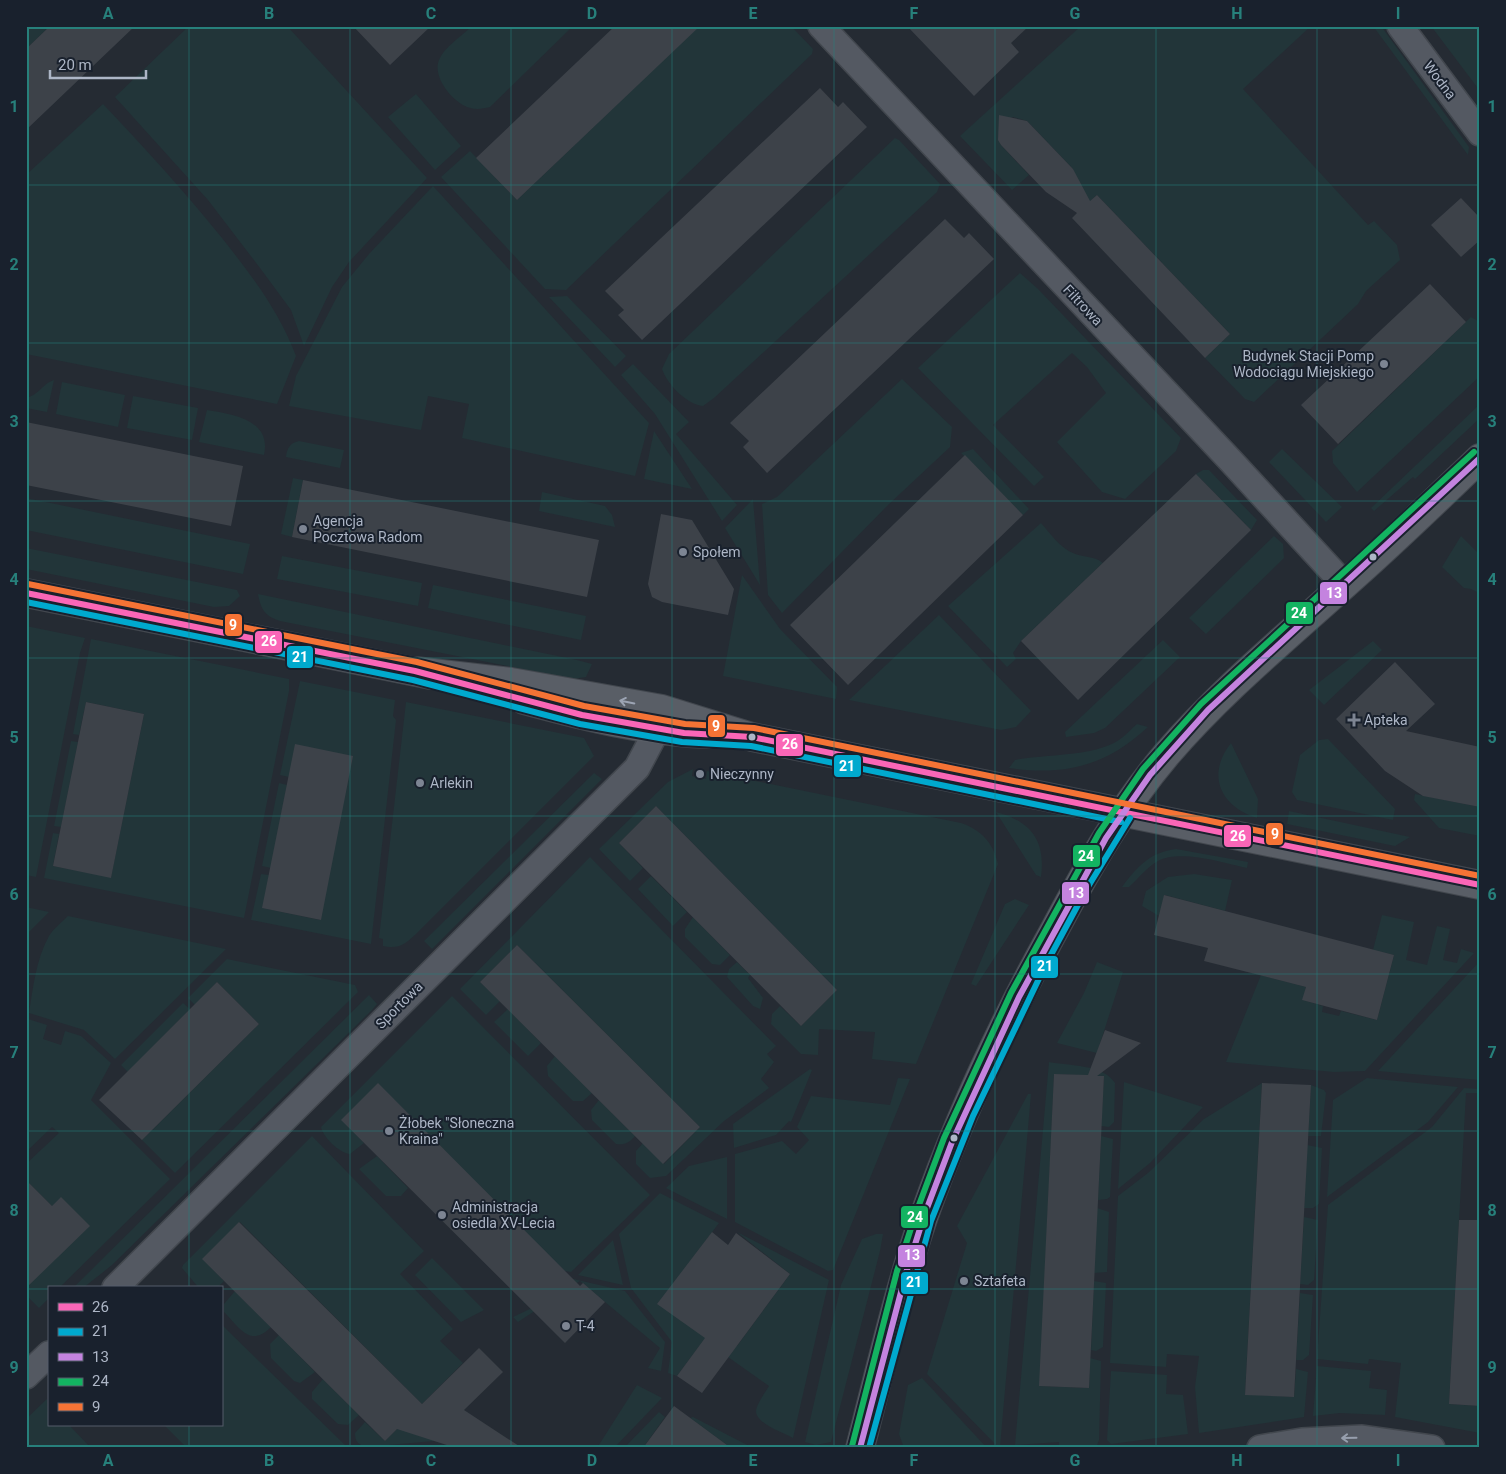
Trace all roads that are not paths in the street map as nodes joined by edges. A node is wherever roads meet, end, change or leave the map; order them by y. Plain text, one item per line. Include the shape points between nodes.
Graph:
1 (821, 26) edge
2 (1400, 26) edge
3 (1480, 133) edge
4 (1480, 458) edge
5 (1345, 585) junction
6 (26, 593) edge
7 (660, 719) junction
8 (1123, 813) junction
9 (1480, 885) edge
10 (117, 1286) edge
11 (48, 1355) edge
12 (26, 1376) edge
13 (860, 1448) edge
14 (1260, 1448) edge
15 (1432, 1448) edge

1 - 5 street, Filtrowa
2 - 3 street, Wodna
4 - 5 street
5 - 8 street via 1214,704 1168,753
6 - 7 street via 415,671 582,715
7 - 8 street
7 - 10 street, Sportowa via 637,768
8 - 9 street
8 - 13 street via 1074,892 1030,974 946,1158 924,1217 890,1330
11 - 12 street
15 -> 14 street via 1362,1438 1311,1440

